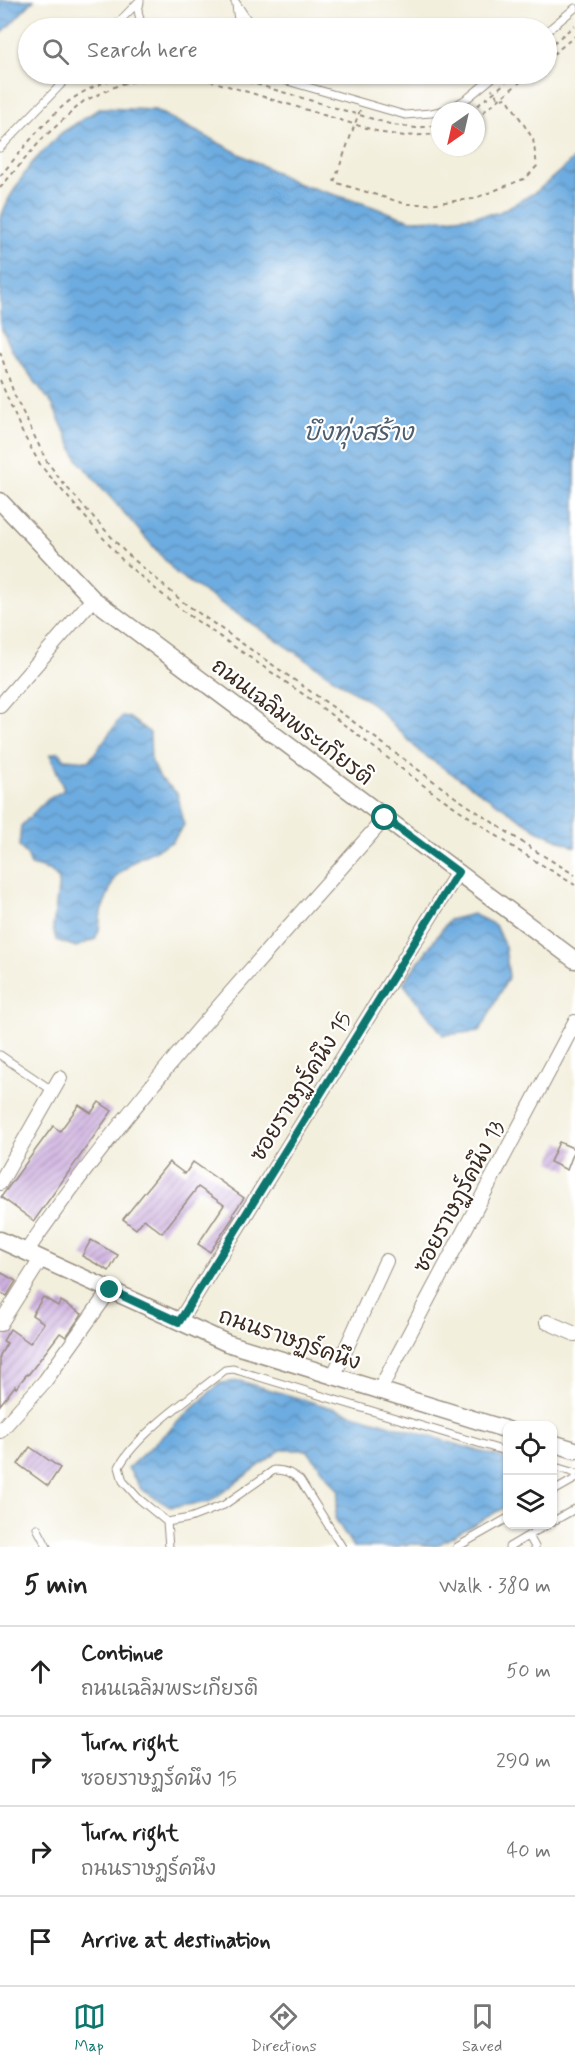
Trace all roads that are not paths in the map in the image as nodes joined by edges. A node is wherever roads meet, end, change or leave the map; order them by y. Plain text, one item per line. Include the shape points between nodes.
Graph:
1 (140, 0) edge
2 (235, 1) edge
3 (575, 8) edge
4 (123, 18) edge
5 (140, 18) edge
6 (238, 18) edge
7 (246, 18) edge
8 (557, 23) edge
9 (61, 84) edge
10 (298, 84) edge
11 (485, 84) edge
12 (301, 85) joint
13 (0, 148) edge
14 (0, 501) edge
15 (93, 599) junction
16 (0, 706) edge
17 (385, 818) junction
18 (458, 872) junction
19 (575, 960) edge
20 (575, 1022) edge
21 (0, 1055) edge
22 (60, 1078) dead end
23 (53, 1091) junction
24 (0, 1183) edge
25 (0, 1240) edge
26 (33, 1255) junction
27 (386, 1260) dead end
28 (110, 1290) junction
29 (179, 1322) junction
30 (547, 1322) dead end
31 (0, 1324) edge
32 (575, 1334) edge
33 (333, 1377) junction
34 (379, 1391) junction
35 (503, 1429) edge
36 (0, 1431) edge
37 (557, 1445) edge
38 (575, 1450) edge
39 (503, 1451) edge
40 (557, 1468) edge
41 (575, 1473) edge
42 (575, 1479) edge
43 (557, 1489) edge
44 (575, 1509) edge
45 (557, 1519) edge
46 (503, 1520) edge
47 (167, 1522) junction
48 (37, 1528) dead end
49 (540, 1529) edge
50 (529, 1536) junction
51 (47, 1547) edge
52 (169, 1547) edge
53 (342, 1547) edge
54 (457, 1547) edge
55 (509, 1547) edge
56 (535, 1547) edge

1 - 4 lane
1 - 5 lane
2 - 6 lane
2 - 7 lane
3 - 8 lane
9 - 13 lane
10 - 12 lane
11 - 12 lane via 450,109 405,115
14 - 15 street, ถนนเฉลิมพระเกียรติ
15 - 16 street
15 - 17 street, ถนนเฉลิมพระเกียรติ
17 - 18 street, ถนนเฉลิมพระเกียรติ
17 - 26 street via 135,1104 61,1200
18 - 19 street, ถนนเฉลิมพระเกียรติ
18 - 29 street, ซอยราษฏร์คนึง 15
20 - 34 street, ซอยราษฏร์คนึง 13
21 - 23 lane
22 - 23 street
23 - 24 street
25 - 26 street, ถนนราษฏร์คนึง
26 - 28 street, ถนนราษฏร์คนึง
26 - 31 street
27 - 33 street
28 - 29 street, ถนนราษฏร์คนึง
28 - 36 street via 45,1381
29 - 33 street, ถนนราษฏร์คนึง via 227,1343
30 - 32 street
33 - 34 street, ถนนราษฏร์คนึง
34 - 35 street, ถนนราษฏร์คนึง
37 - 38 street
39 - 47 lane via 233,1369 225,1370 148,1432 119,1467 123,1481
40 - 41 lane
42 - 43 lane
44 - 45 lane
46 - 54 lane
47 - 52 lane
47 - 53 lane via 224,1505 274,1470 283,1470 300,1480
48 - 51 lane
49 - 50 lane
50 - 55 lane
50 - 56 lane

